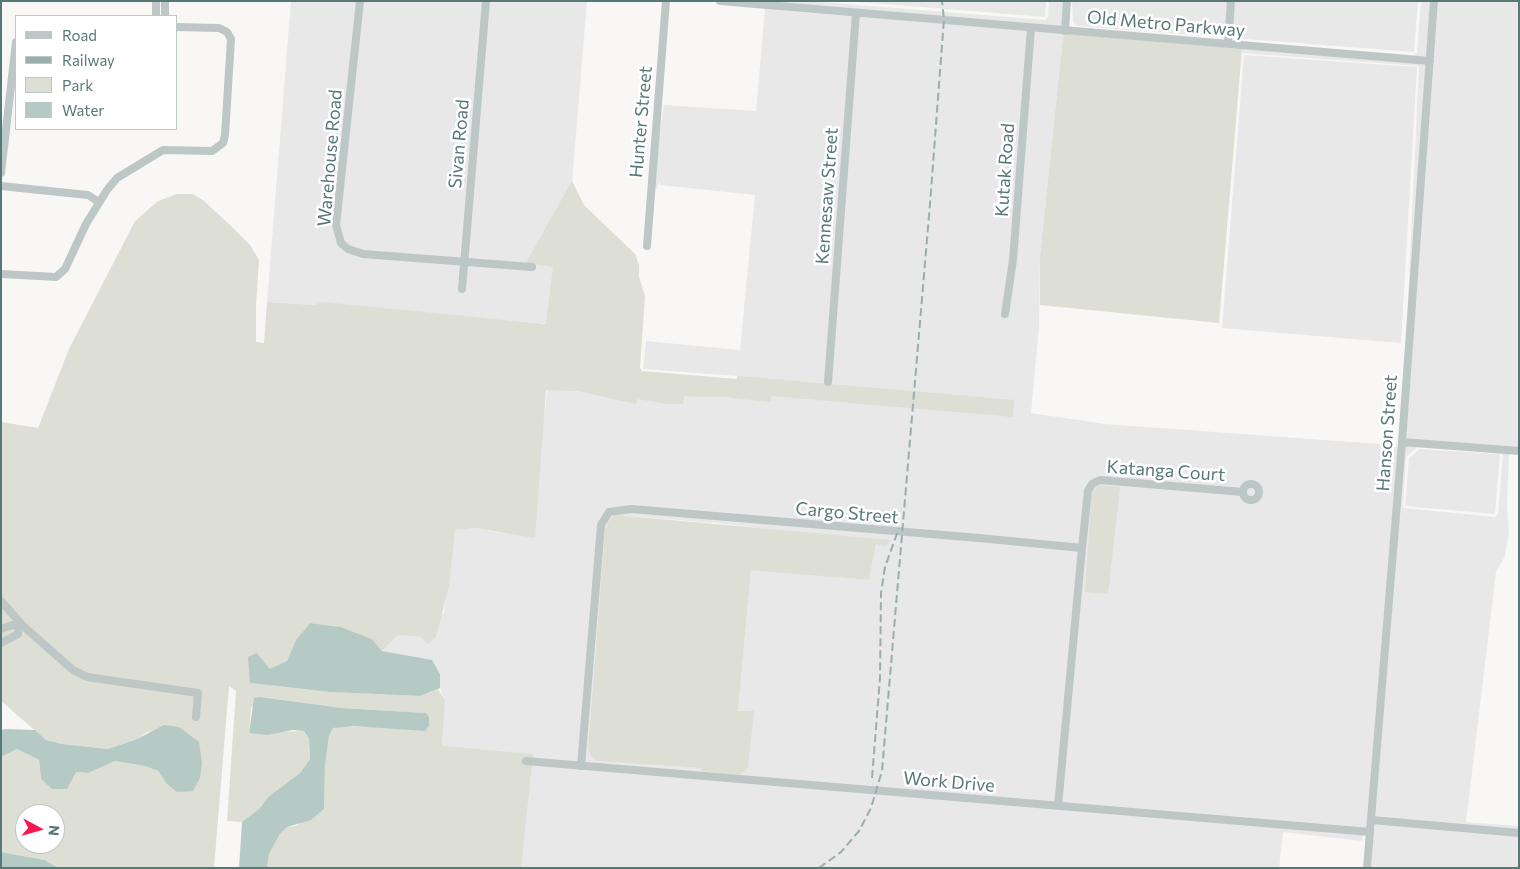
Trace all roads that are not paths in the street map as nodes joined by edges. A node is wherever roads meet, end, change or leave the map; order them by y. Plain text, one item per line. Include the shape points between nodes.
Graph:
1 (360, 1) edge
2 (486, 1) edge
3 (666, 1) edge
4 (720, 1) edge
5 (1068, 1) edge
6 (1231, 1) edge
7 (1434, 1) edge
8 (156, 3) edge
9 (165, 3) edge
10 (856, 13) junction
11 (178, 27) edge
12 (1031, 28) junction
13 (1065, 30) junction
14 (1228, 44) junction
15 (15, 59) edge
16 (1430, 61) junction
17 (12, 109) edge
18 (1, 173) edge
19 (1, 186) edge
20 (99, 202) junction
21 (646, 246) dead end
22 (464, 262) junction
23 (532, 267) dead end
24 (1, 274) edge
25 (462, 289) dead end
26 (1005, 314) dead end
27 (828, 382) dead end
28 (1402, 442) junction
29 (1519, 451) edge
30 (1243, 492) dead end
31 (1082, 548) junction
32 (1, 601) edge
33 (21, 626) junction
34 (4, 628) edge
35 (13, 637) junction
36 (1, 642) edge
37 (196, 717) dead end
38 (526, 761) dead end
39 (581, 766) junction
40 (1058, 806) junction
41 (1372, 820) junction
42 (1370, 832) junction
43 (1519, 833) edge
44 (1367, 868) edge

1 - 22 street, Warehouse Road via 336,218 337,235 348,249 363,254
2 - 22 street, Sivan Road
3 - 21 street, Hunter Street
4 - 10 street, Old Metro Parkway
5 - 13 street
6 - 14 street
7 - 16 street, Hanson Street
8 - 9 street
10 - 12 street, Old Metro Parkway
10 - 27 street, Kennesaw Street
11 - 20 street via 219,28 231,39 223,143 212,152 169,150 156,153 117,178
12 - 13 street, Old Metro Parkway
12 - 26 street, Kutak Road via 1013,260
13 - 14 street, Old Metro Parkway
14 - 16 street, Old Metro Parkway
15 - 17 street
16 - 28 street, Hanson Street
17 - 18 street
19 - 20 street via 88,195
20 - 24 street via 59,275 49,278
22 - 23 street, Warehouse Road
22 - 25 street, Sivan Road
28 - 29 street
28 - 41 street, Hanson Street
30 - 31 street, Katanga Court via 1100,480 1088,491
31 - 39 street, Cargo Street via 631,509 609,512 600,525
31 - 40 street
32 - 33 street
33 - 34 street via 12,624
33 - 35 street
33 - 37 street via 73,670 87,677 198,693
34 - 35 street
35 - 36 street
38 - 39 street, Work Drive
39 - 40 street, Work Drive
40 - 42 street, Work Drive
41 - 42 street, Hanson Street
41 - 43 street
42 - 44 street, Hanson Street

